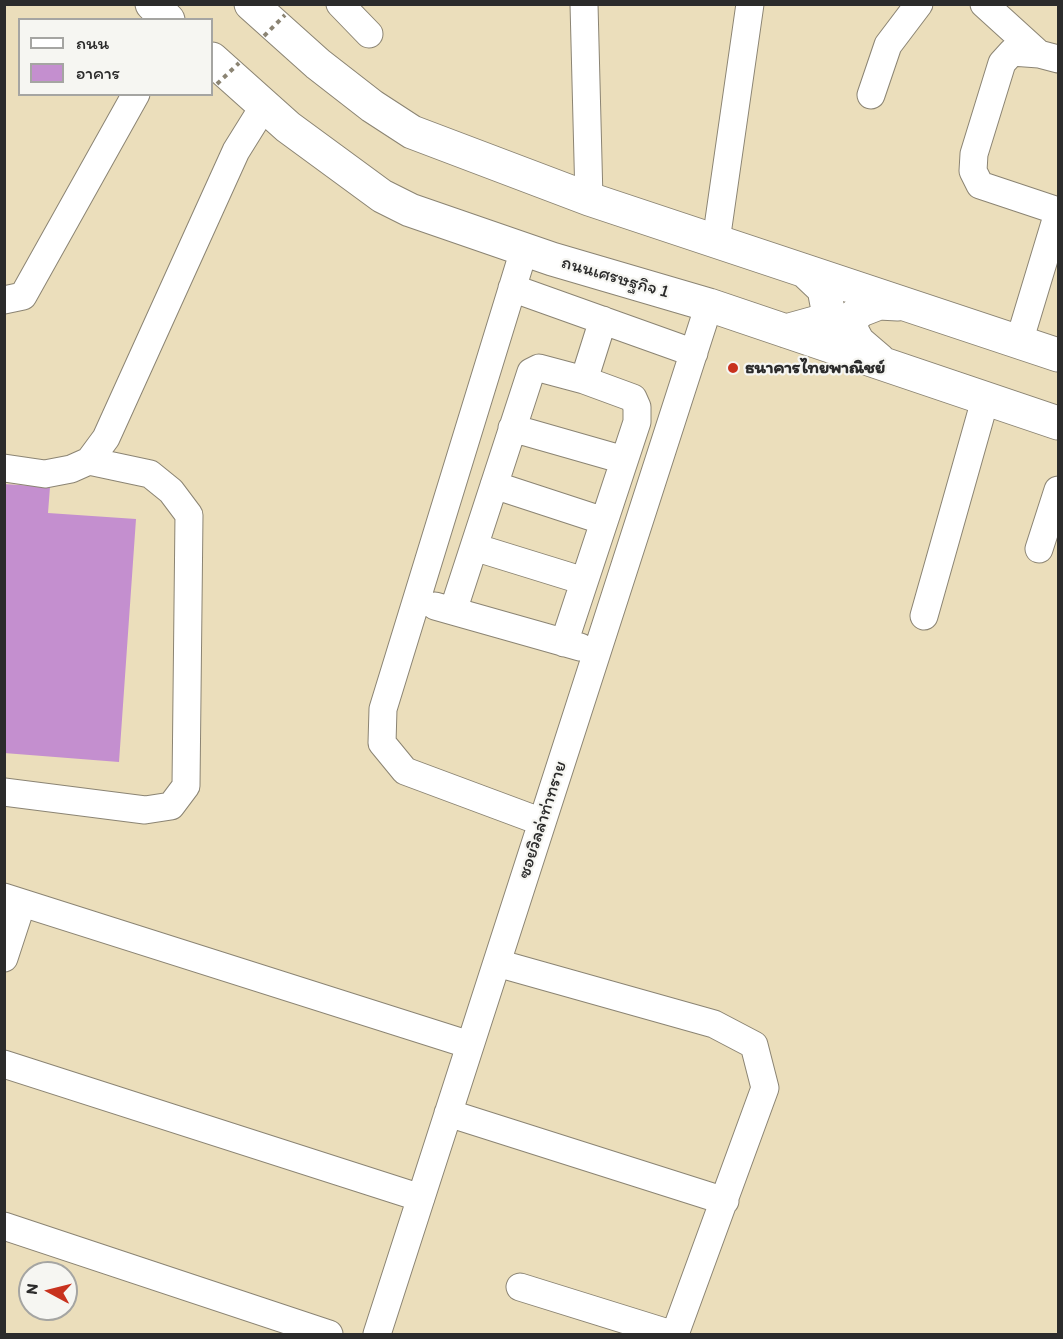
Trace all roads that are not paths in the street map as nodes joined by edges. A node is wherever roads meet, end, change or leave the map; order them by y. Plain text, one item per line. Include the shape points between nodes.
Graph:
1 (152, 4) edge
2 (251, 4) edge
3 (340, 4) edge
4 (584, 4) edge
5 (750, 4) edge
6 (919, 4) edge
7 (984, 4) edge
8 (166, 18) edge
9 (369, 34) dead end
10 (1049, 57) edge
11 (222, 69) edge
12 (871, 95) dead end
13 (135, 96) edge
14 (264, 106) junction
15 (589, 199) junction
16 (1059, 212) edge
17 (717, 241) junction
18 (524, 250) junction
19 (805, 271) junction
20 (512, 288) junction
21 (4, 300) edge
22 (902, 304) junction
23 (709, 305) junction
24 (603, 320) junction
25 (786, 331) junction
26 (1019, 342) junction
27 (694, 353) junction
28 (1059, 355) edge
29 (883, 363) junction
30 (584, 380) junction
31 (985, 400) junction
32 (1059, 423) edge
33 (512, 428) junction
34 (624, 460) junction
35 (89, 461) junction
36 (4, 468) edge
37 (494, 485) junction
38 (1059, 490) edge
39 (604, 521) junction
40 (474, 548) junction
41 (1039, 549) dead end
42 (585, 581) junction
43 (416, 601) junction
44 (453, 611) junction
45 (924, 616) dead end
46 (564, 643) junction
47 (597, 652) junction
48 (4, 792) edge
49 (542, 822) junction
50 (14, 900) edge
51 (4, 958) edge
52 (497, 963) junction
53 (470, 1045) junction
54 (4, 1064) edge
55 (448, 1113) junction
56 (421, 1198) junction
57 (725, 1201) junction
58 (4, 1226) edge
59 (520, 1287) dead end
60 (329, 1335) edge
61 (377, 1335) edge
62 (673, 1335) edge

1 - 8 main road
2 - 15 main road via 318,64 412,132
3 - 9 street
4 - 15 street
5 - 17 street
6 - 12 street via 888,45
7 - 10 street
10 - 16 street via 1012,52 1002,63 974,154 973,171 980,185
11 - 14 main road, ถนนเศรษฐกิจ 1
13 - 21 street via 23,296
14 - 18 main road, ถนนเศรษฐกิจ 1 via 382,196 410,210
14 - 35 street via 236,151 106,438
15 - 17 main road
16 - 26 street
17 - 19 main road
18 - 20 street
18 - 23 main road, ถนนเศรษฐกิจ 1
19 - 22 main road
19 - 25 main road via 824,290 828,310 822,321
20 - 24 street
20 - 43 street
22 - 26 main road
22 - 29 main road via 879,303 852,318 851,330 858,342
23 - 25 main road, ถนนเศรษฐกิจ 1
23 - 27 street, ซอยวิลล่าท่าทราย
24 - 27 street
24 - 30 street
25 - 29 main road, ถนนเศรษฐกิจ 1
26 - 28 main road
27 - 47 street, ซอยวิลล่าท่าทราย
29 - 31 main road, ถนนเศรษฐกิจ 1
30 - 33 street via 539,368 531,372
30 - 34 street via 633,398 637,422
31 - 32 main road, ถนนเศรษฐกิจ 1
31 - 45 street
33 - 34 street
33 - 37 street
34 - 39 street
35 - 36 street via 45,474
35 - 48 street via 150,474 171,491 189,514 186,786 171,806 145,810
37 - 39 street
37 - 40 street
38 - 41 street
39 - 42 street
40 - 42 street
40 - 44 street
42 - 46 street
43 - 44 street
43 - 49 street via 383,709 382,743 405,771
44 - 46 street
46 - 47 street
47 - 49 street, ซอยวิลล่าท่าทราย
49 - 52 street, ซอยวิลล่าท่าทราย
50 - 51 street
50 - 53 street
52 - 53 street, ซอยวิลล่าท่าทราย
52 - 57 street via 714,1024 754,1046 765,1088
53 - 55 street, ซอยวิลล่าท่าทราย
54 - 56 street
55 - 56 street, ซอยวิลล่าท่าทราย
55 - 57 street
56 - 61 street, ซอยวิลล่าท่าทราย
57 - 62 street
58 - 60 street
59 - 62 street

